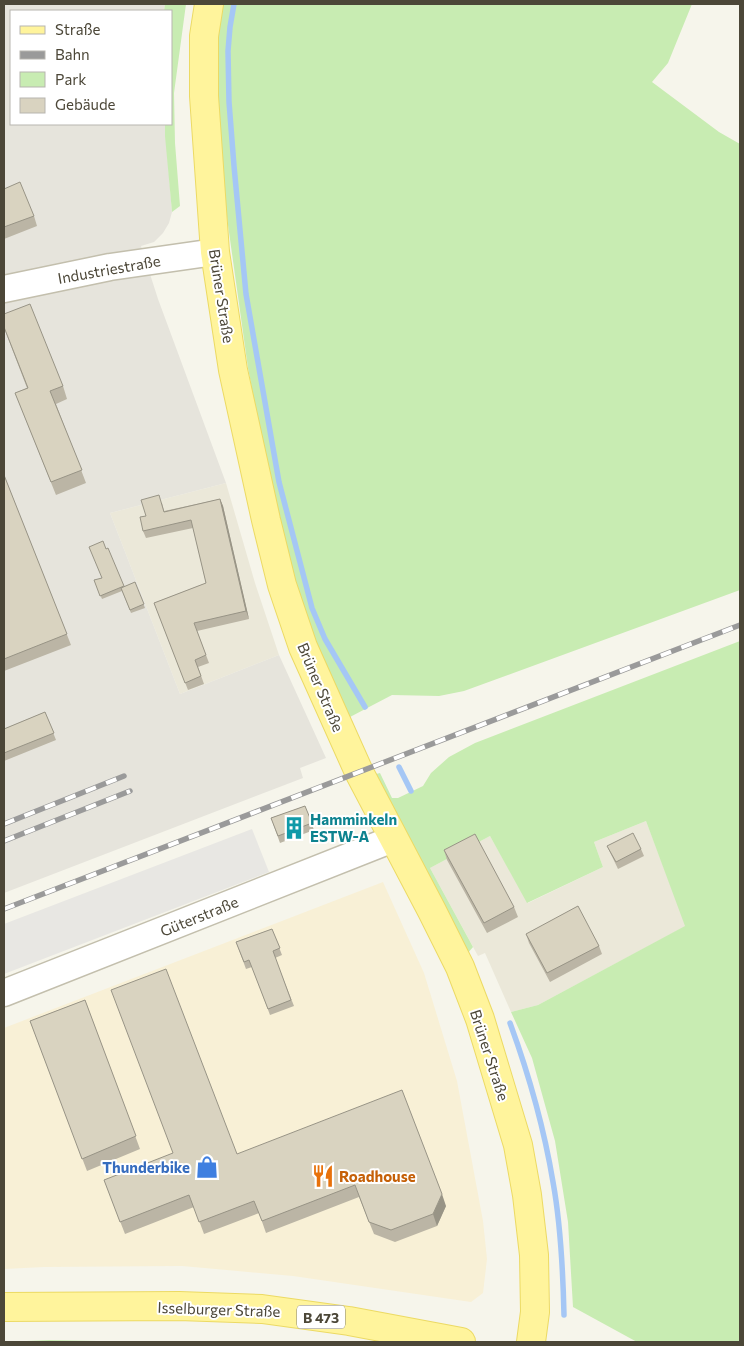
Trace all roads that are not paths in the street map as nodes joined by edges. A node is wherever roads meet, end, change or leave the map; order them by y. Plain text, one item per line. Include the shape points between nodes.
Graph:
1 (209, 4) edge
2 (215, 252) junction
3 (4, 289) edge
4 (393, 839) junction
5 (4, 994) edge
6 (4, 1307) edge
7 (461, 1342) edge
8 (531, 1342) edge

1 - 2 main road, Brüner Straße via 204,36 204,96
2 - 3 street, Industriestraße via 110,267
2 - 4 main road, Brüner Straße via 234,370 282,585 303,646
4 - 5 street, Güterstraße
4 - 8 main road, Brüner Straße via 460,968 480,1019 518,1145 534,1255 535,1312
6 - 7 main road, Isselburger Straße / B 473 via 262,1309

